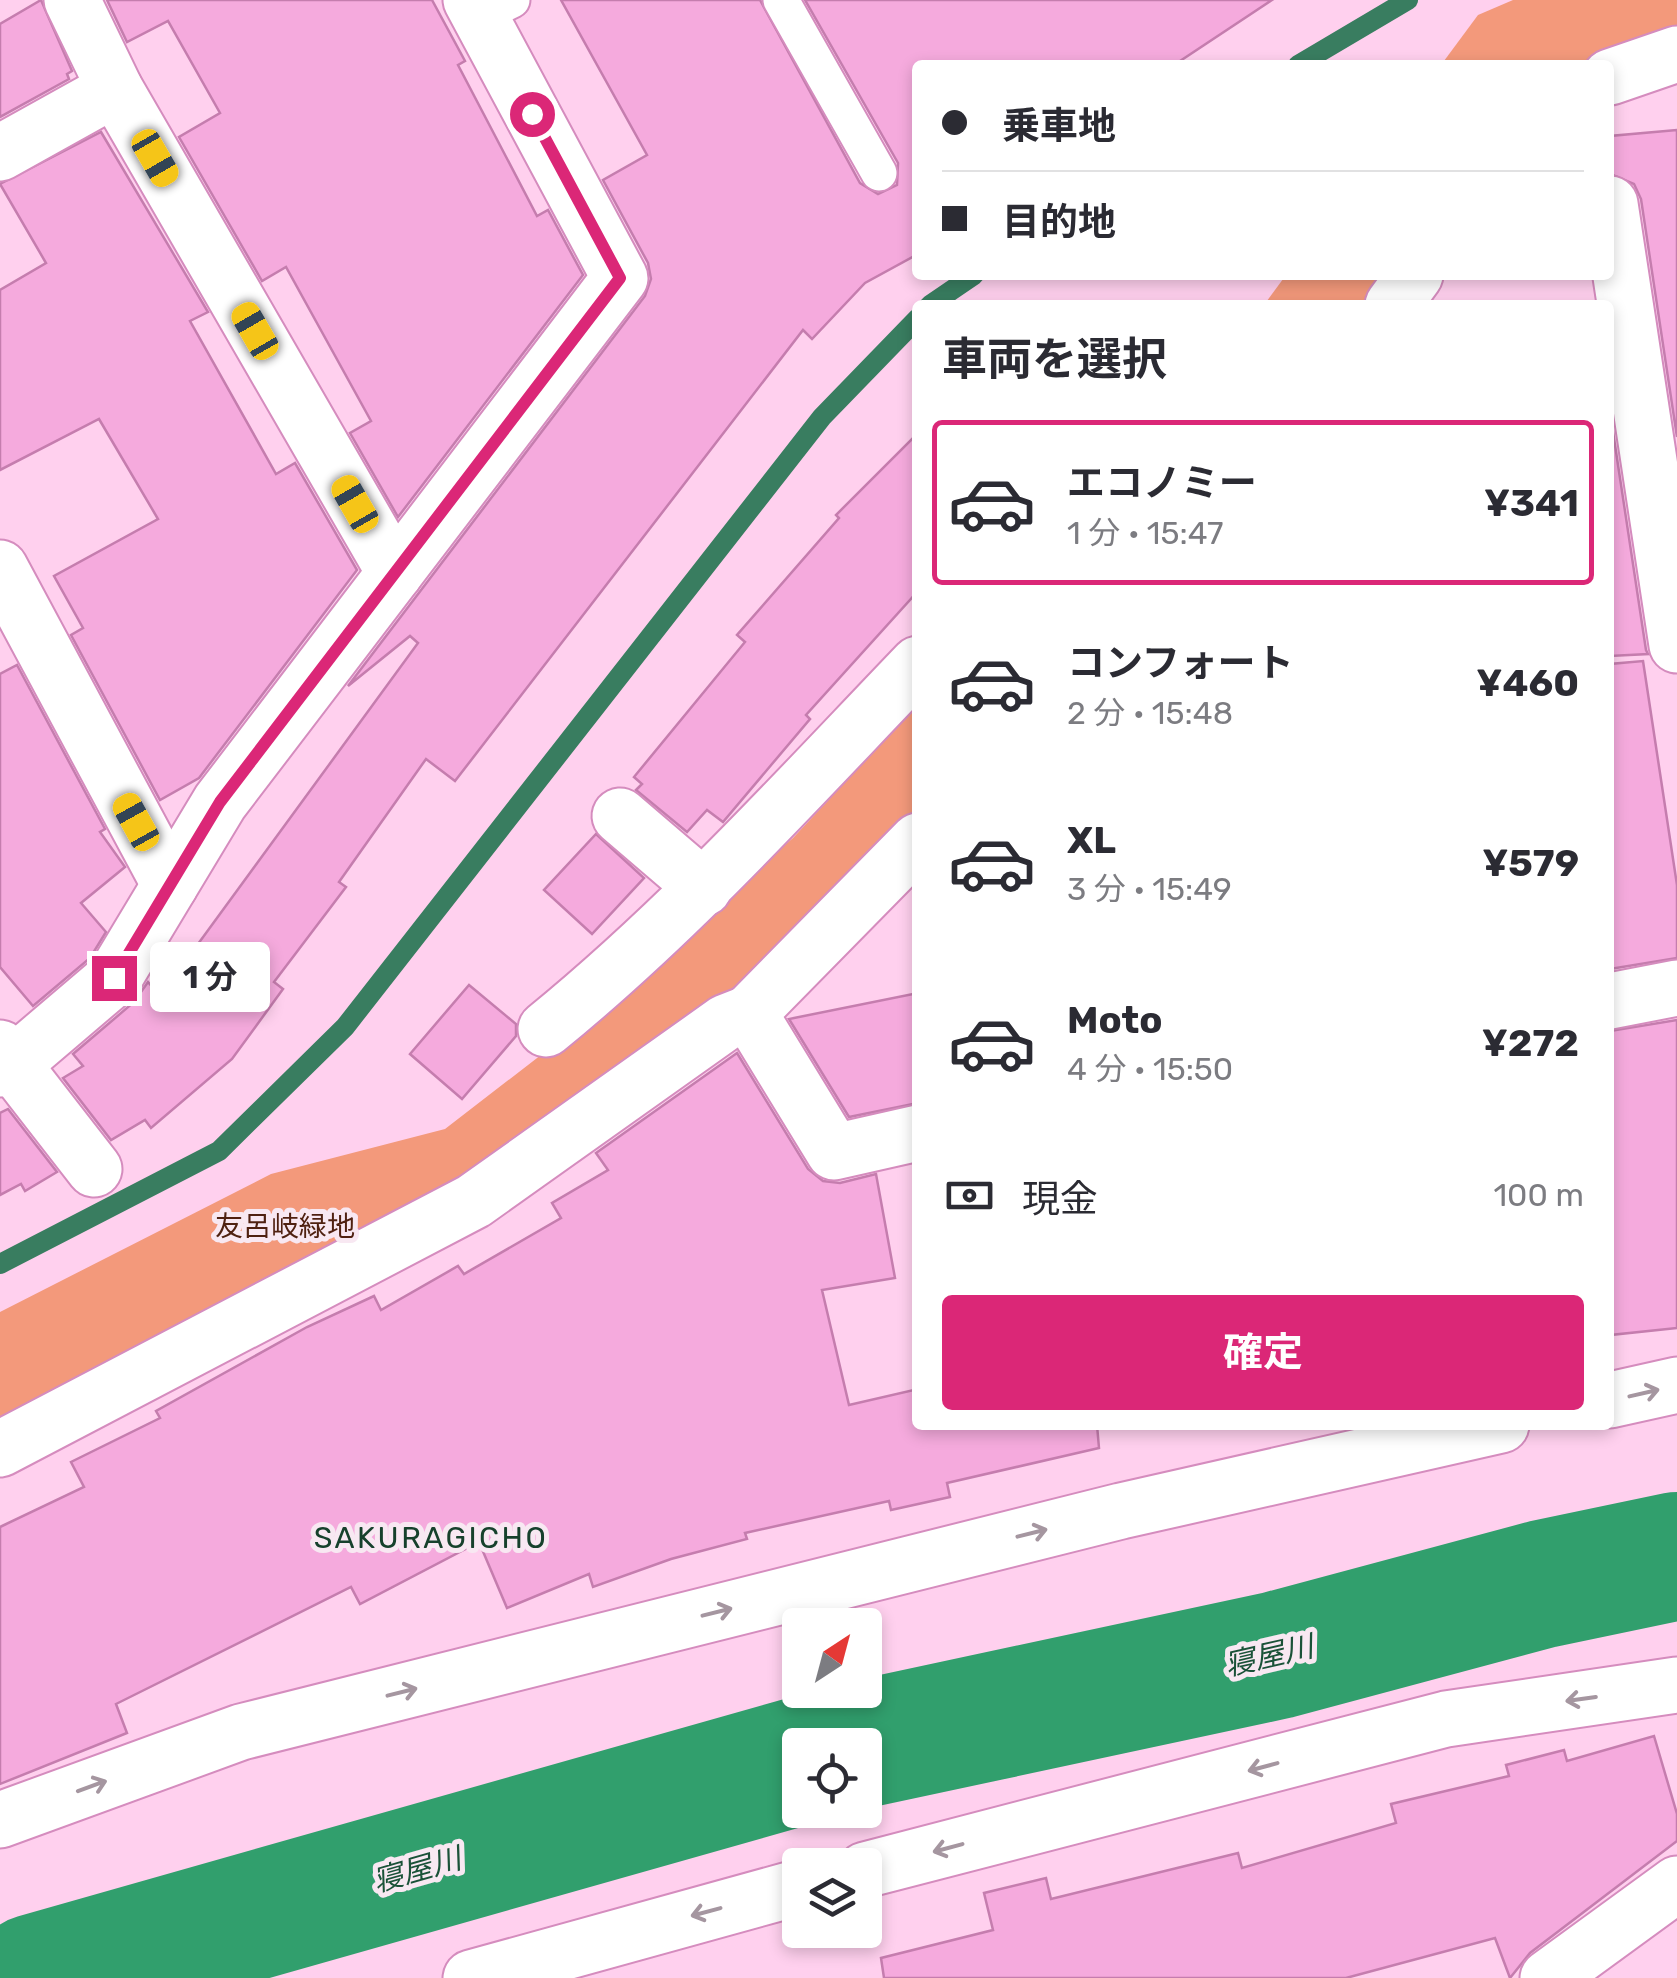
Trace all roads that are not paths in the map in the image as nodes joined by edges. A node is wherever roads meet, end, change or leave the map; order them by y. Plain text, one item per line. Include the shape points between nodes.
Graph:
1 (72, 0) edge
2 (781, 0) edge
3 (488, 5) edge
4 (1677, 54) edge
5 (1614, 76) edge
6 (115, 89) junction
7 (0, 153) edge
8 (879, 173) dead end
9 (1614, 230) edge
10 (1411, 280) edge
11 (1396, 300) edge
12 (0, 568) edge
13 (394, 573) junction
14 (1677, 645) edge
15 (912, 670) edge
16 (620, 816) dead end
17 (912, 847) edge
18 (170, 885) junction
19 (704, 888) junction
20 (1677, 988) edge
21 (1614, 1000) edge
22 (749, 1013) junction
23 (546, 1030) dead end
24 (4, 1060) edge
25 (912, 1134) edge
26 (94, 1169) dead end
27 (1677, 1385) edge
28 (1614, 1399) edge
29 (1479, 1430) edge
30 (0, 1448) edge
31 (1677, 1685) edge
32 (0, 1820) edge
33 (882, 1866) edge
34 (1677, 1884) edge
35 (782, 1892) edge
36 (471, 1978) edge
37 (1548, 1978) edge

1 - 6 street
2 - 8 lane
3 - 13 street via 620,278
4 - 5 street
6 - 7 street
6 - 13 street
9 - 14 street
10 - 11 street
12 - 18 street
13 - 18 street via 220,802
15 - 19 street
16 - 19 street
17 - 22 street
18 - 24 street via 114,978
19 - 23 street
20 - 21 street
22 - 25 street via 834,1152
22 - 30 street via 726,1022 474,1202
24 - 26 street
28 -> 27 street
32 -> 29 street via 241,1732 1120,1510
31 -> 33 street via 1446,1720
34 - 37 street
35 -> 36 street

